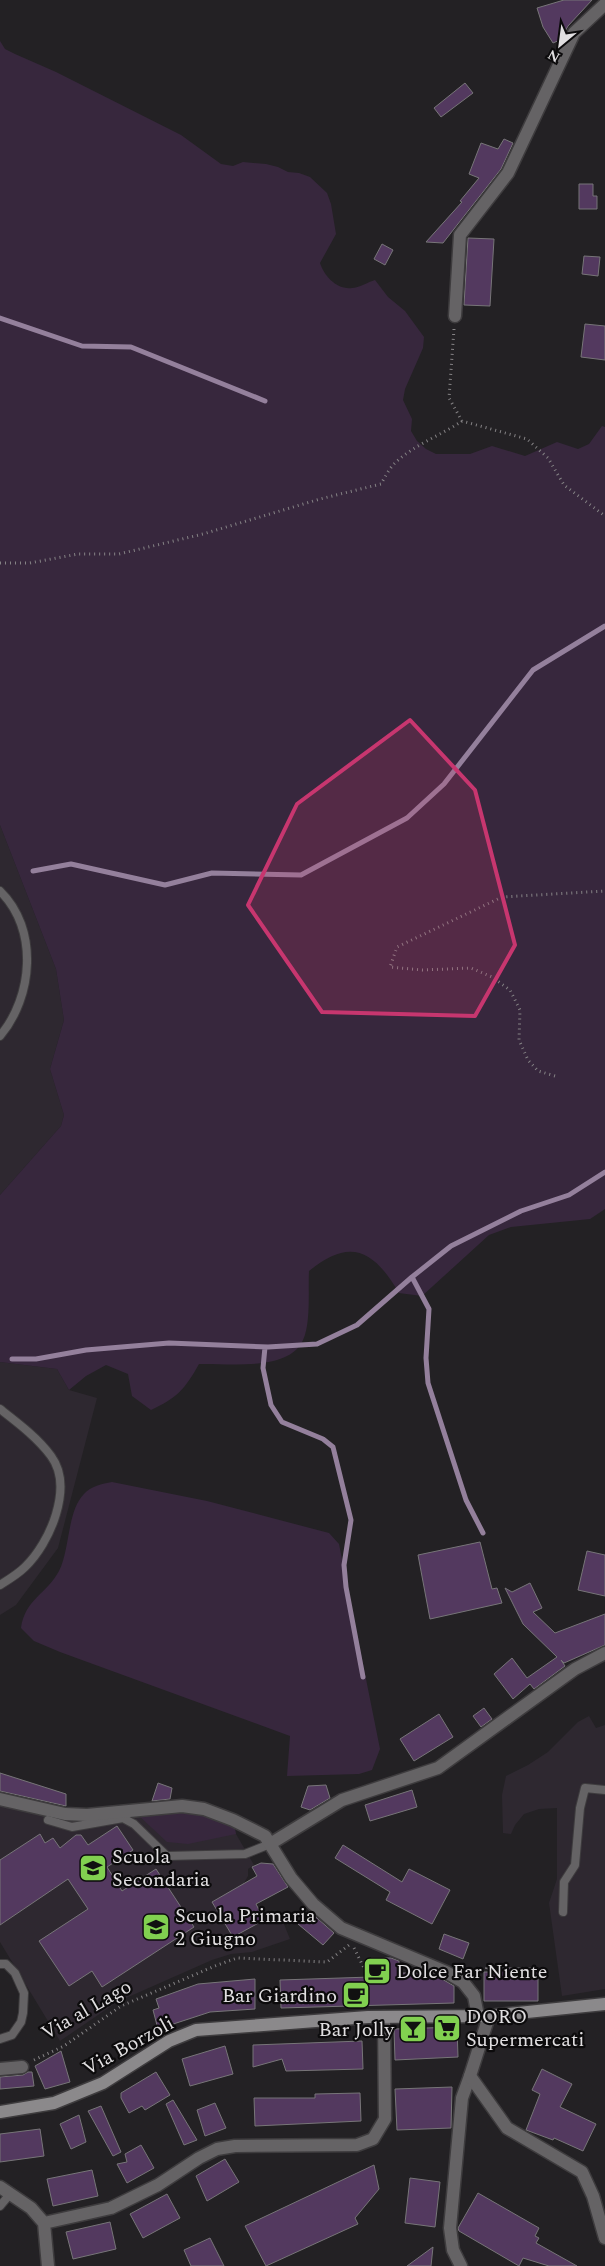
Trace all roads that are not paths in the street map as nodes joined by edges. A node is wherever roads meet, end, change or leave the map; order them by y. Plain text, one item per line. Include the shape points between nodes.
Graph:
1 (605, 4) edge
2 (455, 316) road end
3 (0, 891) edge
4 (0, 1036) edge
5 (0, 1410) edge
6 (0, 1585) edge
7 (605, 1653) edge
8 (605, 1790) edge
9 (0, 1799) edge
10 (48, 1820) dead end
11 (270, 1844) junction
12 (563, 1912) dead end
13 (0, 1964) edge
14 (605, 2004) edge
15 (483, 2016) junction
16 (384, 2017) junction
17 (0, 2039) edge
18 (22, 2067) road end
19 (0, 2069) edge
20 (470, 2076) junction
21 (0, 2112) edge
22 (5, 2190) edge
23 (0, 2206) edge
24 (44, 2223) junction
25 (605, 2238) edge
26 (48, 2266) edge
27 (462, 2266) edge

1 - 2 street via 574,33 508,173 460,234
3 - 4 lane via 19,918 27,969 20,1004
5 - 6 lane via 52,1456 60,1484 59,1502 47,1537 26,1567
7 - 11 street via 575,1669 438,1768 342,1800
8 - 12 lane via 585,1788 575,1865 564,1882
9 - 11 street via 72,1814 108,1814 182,1806 204,1809 265,1836
10 - 11 lane via 72,1827 123,1818 134,1824 167,1856 245,1854
11 - 15 street via 291,1878 313,1904 341,1928 458,1978 468,1986
13 - 17 lane via 6,1964 15,1972 24,1993 21,2022 12,2035
14 - 15 main road, Via Borzoli
15 - 16 main road, Via Borzoli
15 - 20 street
16 - 21 main road, Via Borzoli via 196,2030 169,2041 95,2087 54,2103
16 - 24 street via 385,2119 373,2140 357,2145 234,2146 217,2150 111,2208
18 - 19 street
20 - 25 street via 506,2128 582,2172
20 - 27 street via 462,2098 450,2228 453,2250
22 - 23 lane
22 - 24 street via 31,2208
24 - 26 street

